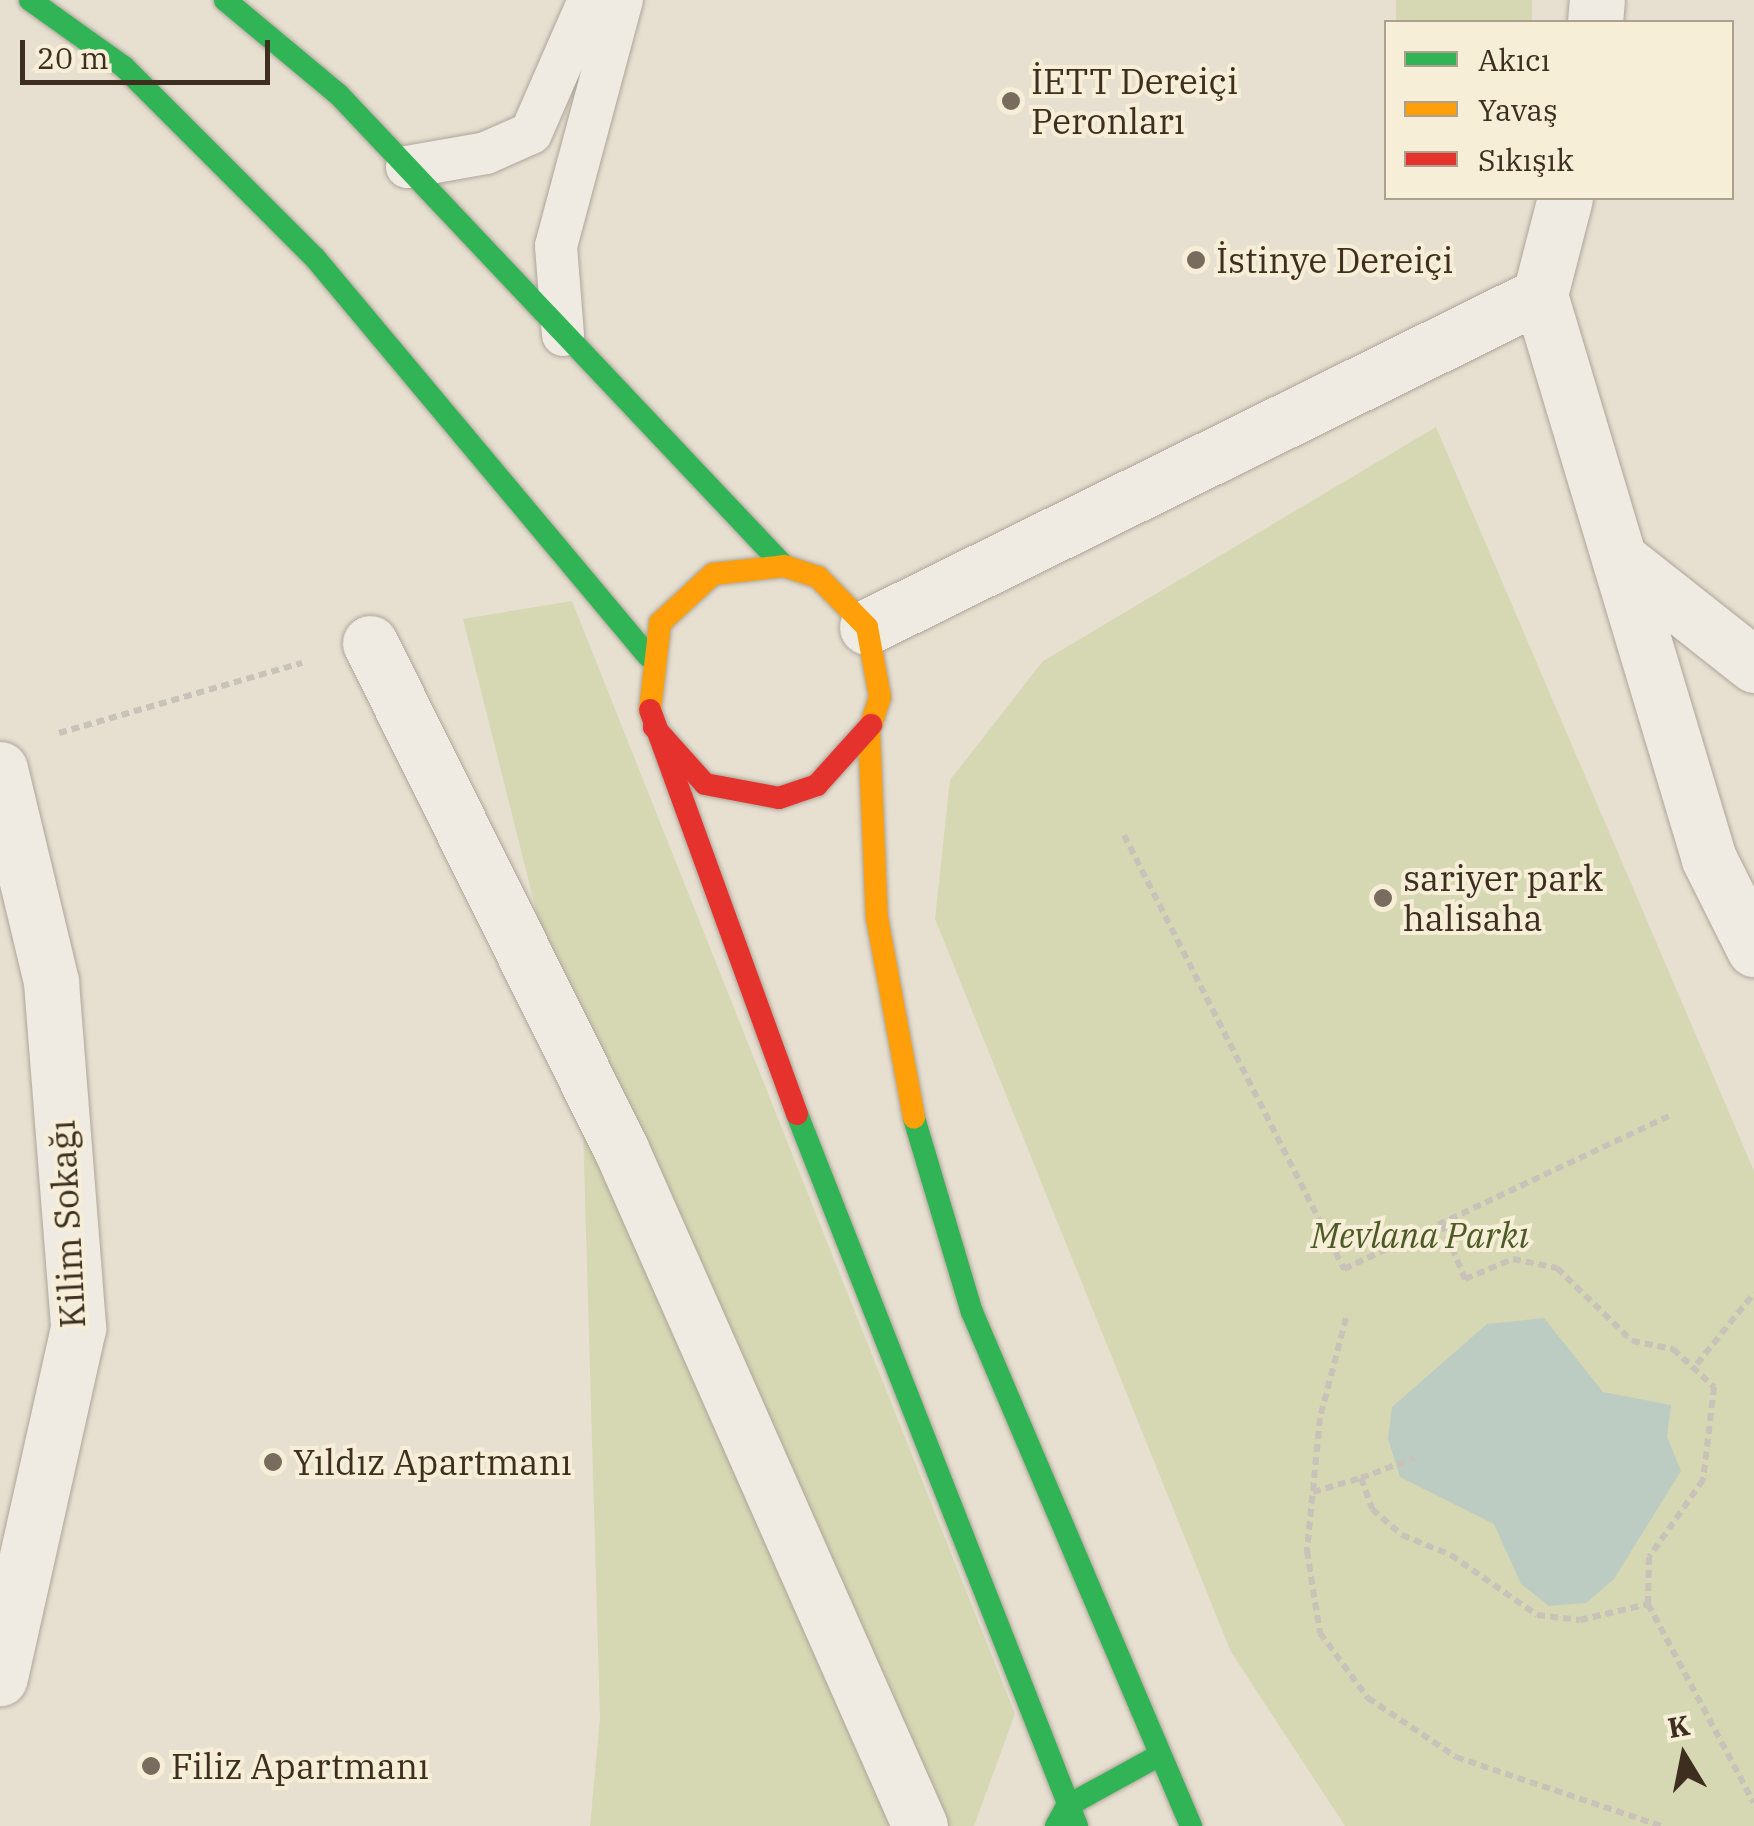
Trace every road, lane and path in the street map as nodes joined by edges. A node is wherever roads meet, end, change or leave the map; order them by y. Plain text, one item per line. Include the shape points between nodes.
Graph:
1 (30, 0) edge
2 (225, 0) edge
3 (590, 0) edge
4 (622, 0) edge
5 (406, 167) junction
6 (1564, 200) edge
7 (1540, 295) junction
8 (563, 335) junction
9 (1620, 560) junction
10 (784, 566) junction
11 (867, 628) junction
12 (370, 643) joint
13 (648, 656) junction
14 (1754, 665) edge
15 (654, 727) junction
16 (869, 731) junction
17 (18, 754) edge
18 (1124, 835) dead end
19 (1754, 949) edge
20 (1669, 1116) dead end
21 (1442, 1224) junction
22 (1754, 1293) edge
23 (1346, 1318) dead end
24 (1697, 1364) junction
25 (1414, 1458) dead end
26 (1361, 1478) junction
27 (1313, 1492) junction
28 (1648, 1604) junction
29 (0, 1678) edge
30 (1156, 1756) junction
31 (1754, 1803) edge
32 (1067, 1819) edge
33 (920, 1826) edge
34 (1191, 1826) edge
35 (1661, 1826) edge

1 - 13 main road via 124,66 315,258
2 - 5 main road
3 - 5 lane via 531,132 486,153
4 - 8 lane via 556,246
5 - 8 main road
6 - 7 street
7 - 9 street
7 - 11 street
8 - 10 main road
9 - 14 street
9 - 19 street via 1709,859
10 - 11 main road via 818,577
10 - 13 main road via 714,574 660,623
11 - 16 main road via 879,680
12 - 17 path
12 - 33 street via 621,1149
13 - 15 main road
15 - 16 main road via 704,784 779,798 847,763
15 - 32 main road
16 - 30 main road via 877,918 915,1122 972,1312
17 - 29 street, Kilim Sokağı via 50,982 78,1328
18 - 21 path via 1344,1269
20 - 21 path
21 - 24 path via 1465,1279 1512,1259 1557,1268 1632,1340
22 - 24 path
23 - 27 path
24 - 28 path via 1714,1387 1702,1480 1649,1557
25 - 26 path
26 - 27 path
26 - 28 path via 1372,1509 1402,1534 1451,1556 1537,1615 1580,1620
27 - 35 path via 1307,1551 1320,1633 1368,1698 1456,1757
28 - 31 path
30 - 32 main road
30 - 34 main road

